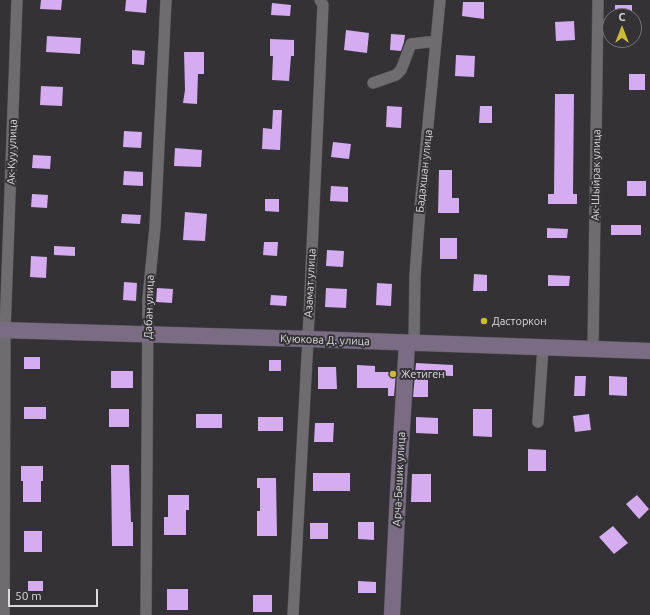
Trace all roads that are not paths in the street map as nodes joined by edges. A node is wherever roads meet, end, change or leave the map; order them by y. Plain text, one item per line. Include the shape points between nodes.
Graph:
1 (17, 0) edge
2 (166, 0) edge
3 (320, 0) edge
4 (440, 0) edge
5 (598, 0) edge
6 (432, 43) junction
7 (374, 83) dead end
8 (2, 330) edge
9 (148, 334) junction
10 (308, 339) junction
11 (411, 343) junction
12 (543, 347) junction
13 (593, 349) junction
14 (650, 351) edge
15 (538, 422) dead end
16 (4, 615) edge
17 (146, 615) edge
18 (293, 615) edge
19 (392, 615) edge

1 - 8 street, Ак-Куу улица
2 - 9 street, Дабан улица
3 - 10 street, Азамат улица via 323,5
4 - 6 street, Бадахшан улица
5 - 13 street, Ак-Шыйрак улица
6 - 7 street via 411,44 401,70 396,75
6 - 11 street, Бадахшан улица
8 - 9 street, Куюкова Д. улица
8 - 16 street, Ак-Куу улица
9 - 10 street, Куюкова Д. улица
9 - 17 street, Дабан улица
10 - 11 street, Куюкова Д. улица
10 - 18 street, Азамат улица
11 - 12 street, Куюкова Д. улица
11 - 19 street, Арча-Бешик улица via 398,494
12 - 13 street, Куюкова Д. улица
12 - 15 street
13 - 14 street, Куюкова Д. улица

